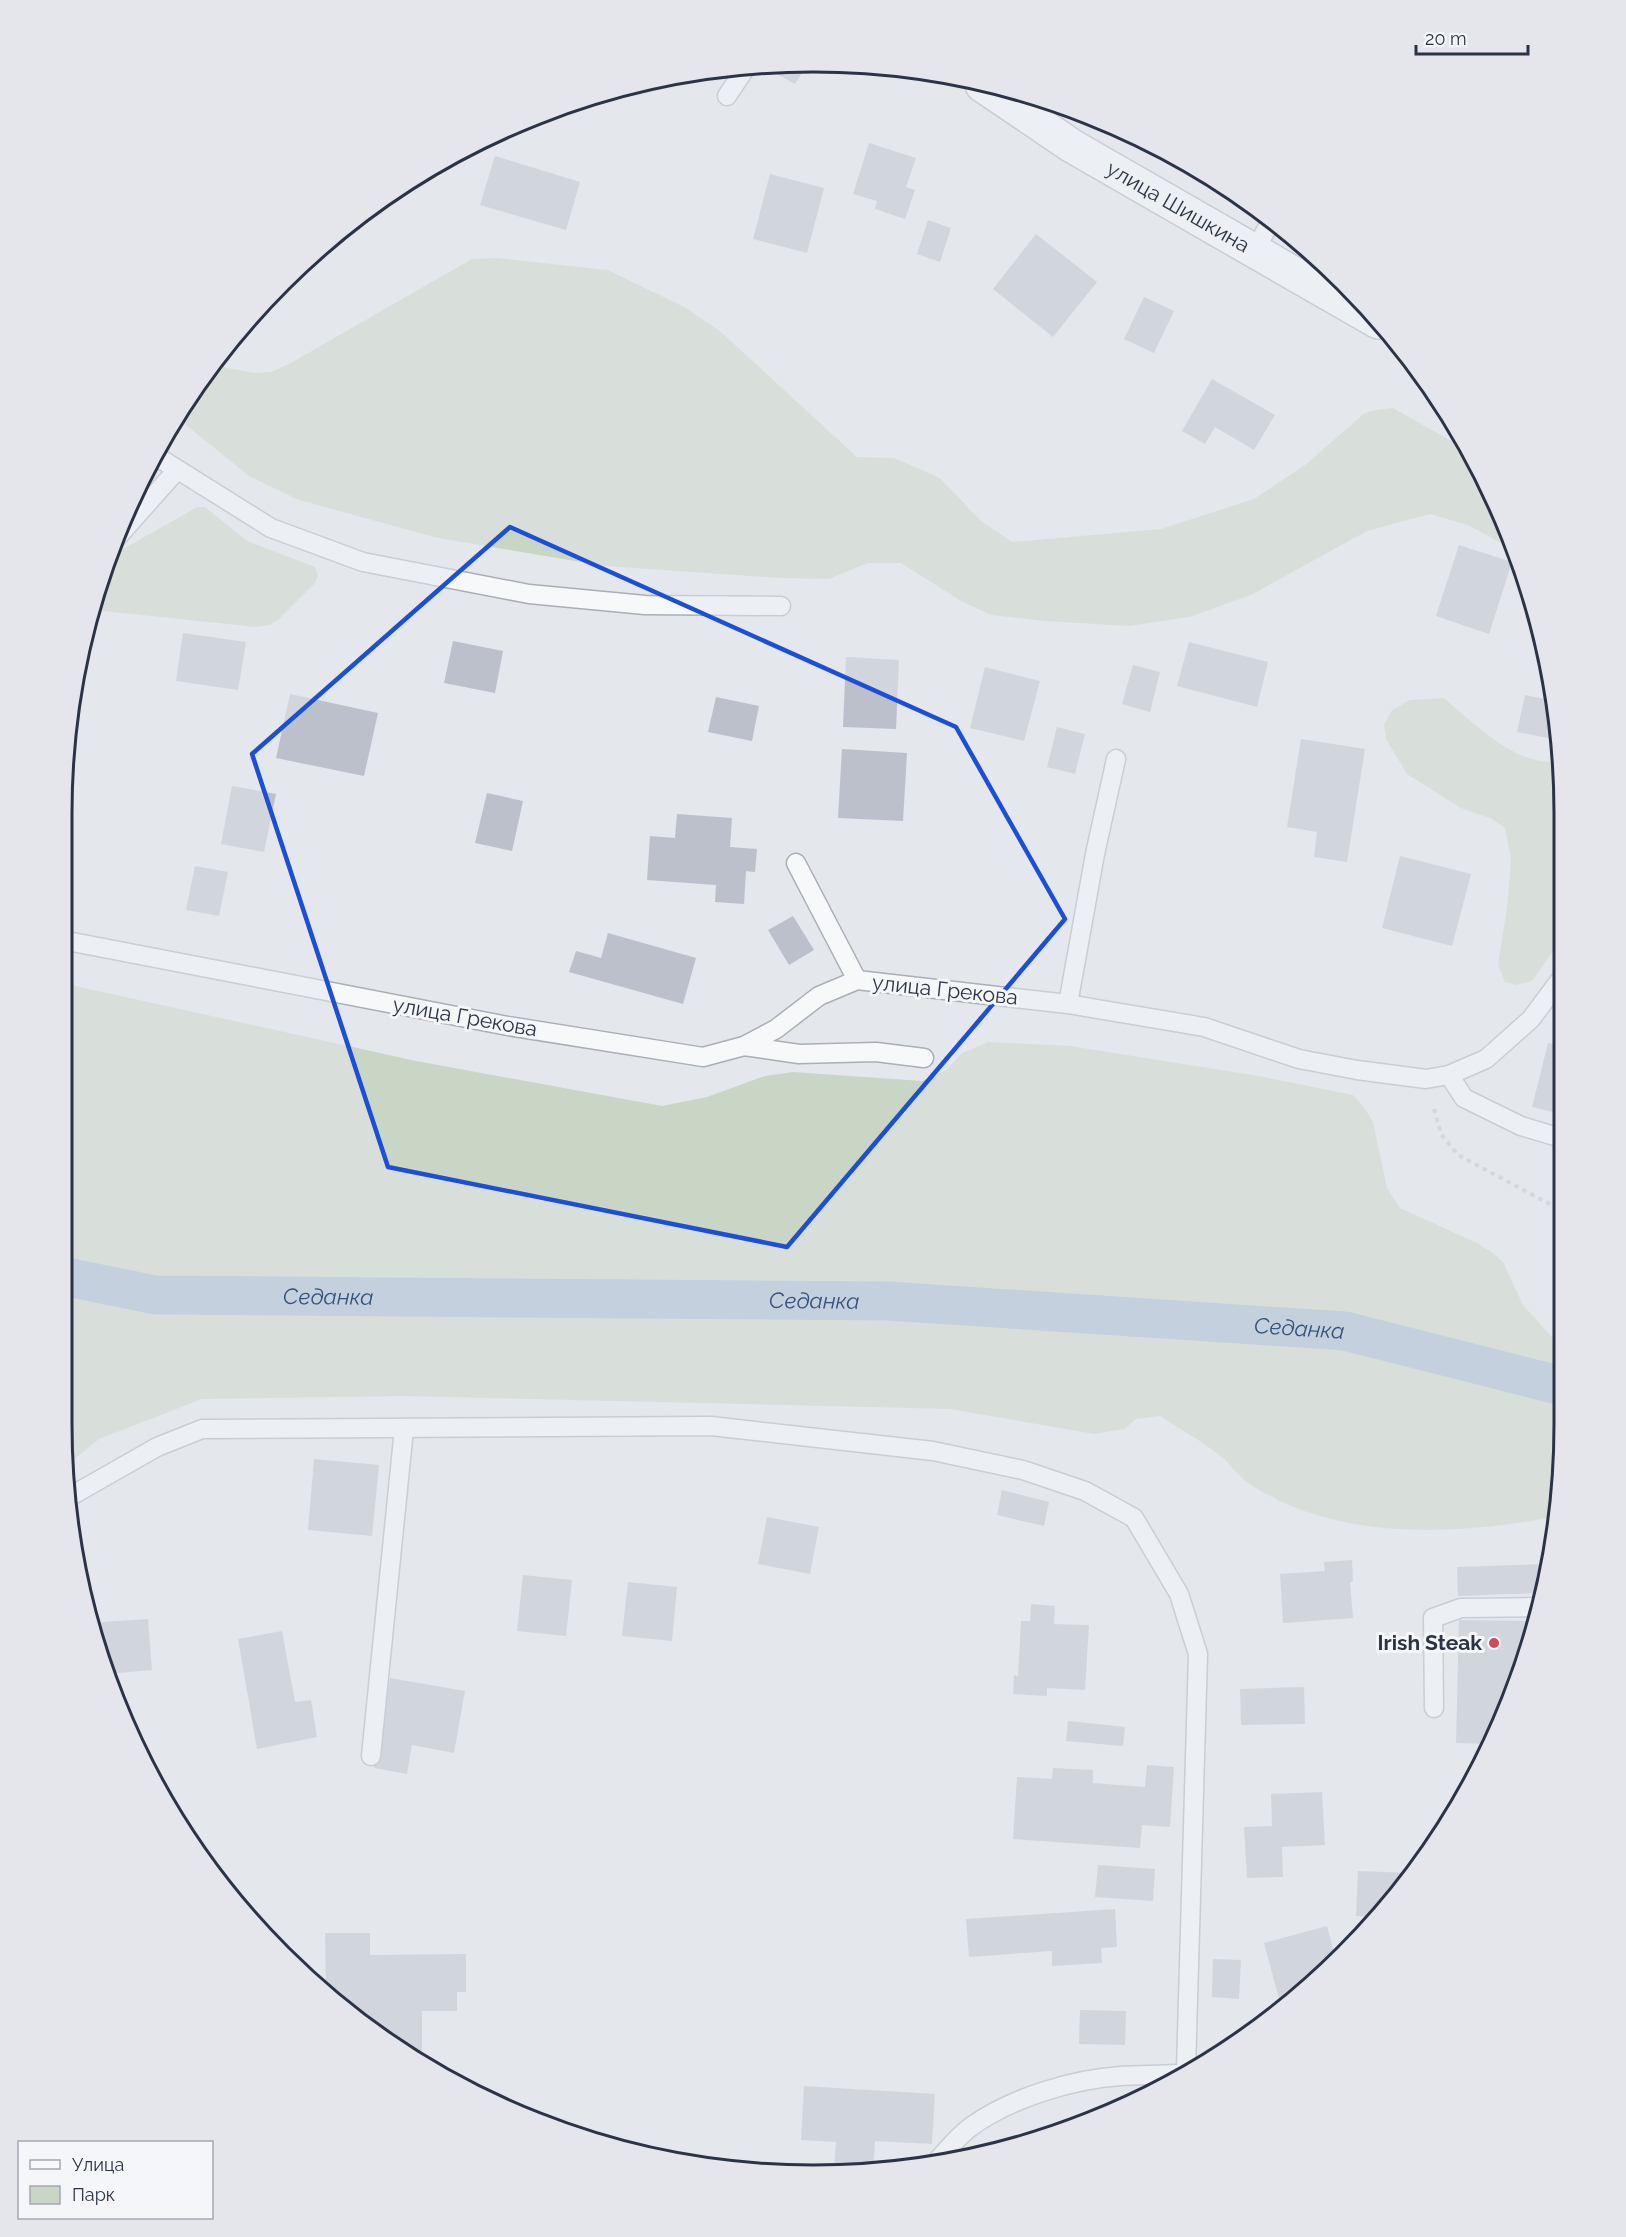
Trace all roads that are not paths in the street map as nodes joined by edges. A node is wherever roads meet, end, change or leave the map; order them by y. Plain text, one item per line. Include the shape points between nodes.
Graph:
1 (740, 76) edge
2 (727, 96) dead end
3 (1034, 107) edge
4 (1267, 228) edge
5 (1254, 252) junction
6 (1357, 310) edge
7 (162, 460) edge
8 (177, 470) junction
9 (132, 521) edge
10 (781, 606) dead end
11 (1116, 759) dead end
12 (796, 863) dead end
13 (72, 942) edge
14 (857, 980) junction
15 (1554, 988) edge
16 (1068, 1004) junction
17 (744, 1046) junction
18 (924, 1058) dead end
19 (1449, 1075) junction
20 (1554, 1136) edge
21 (404, 1429) junction
22 (76, 1493) edge
23 (1531, 1607) edge
24 (1434, 1708) dead end
25 (371, 1756) dead end
26 (1186, 2065) edge
27 (1168, 2074) edge
28 (944, 2153) edge

1 - 2 lane
3 - 5 street, улица Шишкина via 1072,146
4 - 5 lane
5 - 6 street, улица Шишкина
7 - 8 lane
8 - 9 lane
8 - 10 lane via 272,528 363,562 529,594 645,605
11 - 16 lane
12 - 14 lane
13 - 17 lane, улица Грекова via 508,1026 703,1057
14 - 16 lane, улица Грекова
14 - 17 lane, улица Грекова via 819,996 776,1029
15 - 19 lane, улица Грекова via 1531,1019 1486,1059
16 - 19 lane, улица Грекова via 1204,1027 1299,1059 1357,1070 1426,1079
17 - 18 lane via 799,1054 876,1052
19 - 20 lane via 1464,1098 1521,1126
21 - 22 lane via 202,1429 157,1447
21 - 25 lane
21 - 26 lane via 711,1426 933,1451 1023,1470 1084,1491 1134,1518 1179,1594 1198,1654
23 - 24 lane via 1461,1608 1433,1618
27 - 28 lane via 1119,2076 1073,2084 1028,2098 970,2127

